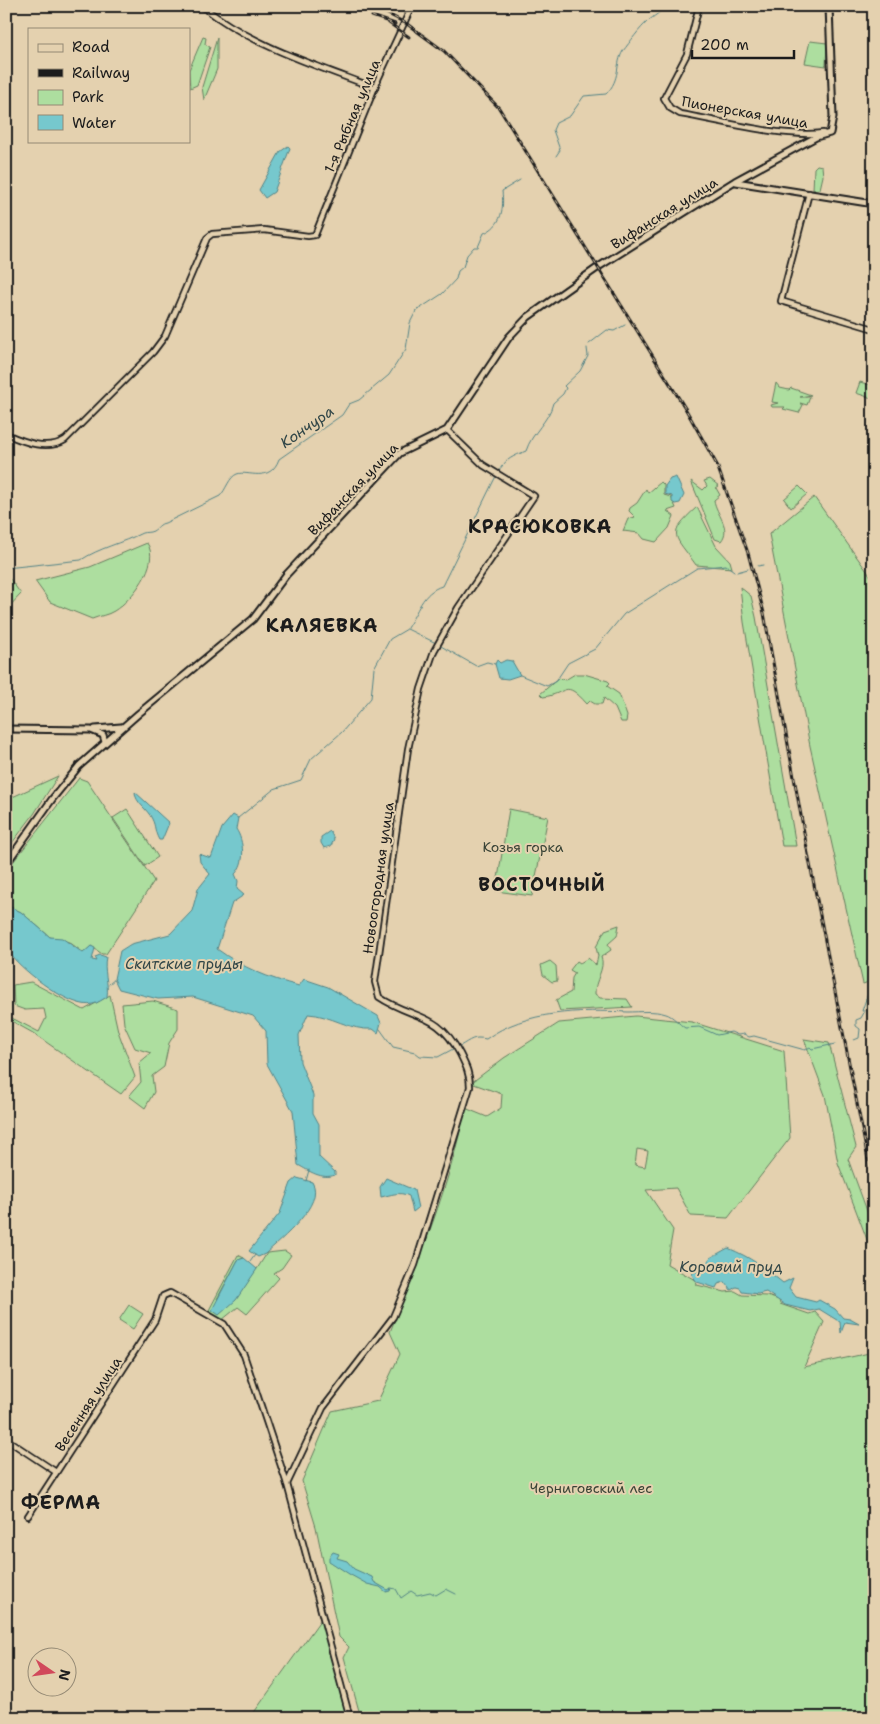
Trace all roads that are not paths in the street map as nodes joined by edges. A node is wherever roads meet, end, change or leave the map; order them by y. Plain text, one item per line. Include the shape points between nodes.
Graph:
1 (202, 6) edge
2 (412, 6) edge
3 (699, 6) edge
4 (829, 6) edge
5 (869, 6) edge
6 (874, 9) edge
7 (375, 88) junction
8 (830, 133) junction
9 (736, 182) junction
10 (809, 193) junction
11 (874, 204) edge
12 (874, 329) edge
13 (447, 430) junction
14 (6, 434) edge
15 (124, 726) junction
16 (6, 729) edge
17 (91, 730) junction
18 (105, 742) junction
19 (6, 864) edge
20 (6, 1438) edge
21 (56, 1472) junction
22 (287, 1484) junction
23 (28, 1516) dead end
24 (350, 1718) edge

1 - 7 street via 224,24 252,39
2 - 7 street, 1-я Рыбная улица
3 - 8 street, Пионерская улица via 687,54 664,98 670,108 680,114 794,133
4 - 8 main road via 833,117
5 - 6 main road
7 - 14 street, 1-я Рыбная улица via 315,235 264,230 212,234 207,238 165,336 66,440 45,446
8 - 9 main road, Вифанская улица via 816,137
9 - 10 main road
9 - 13 main road, Вифанская улица via 600,266 528,317 509,337
10 - 11 main road
10 - 12 street via 781,301
13 - 15 main road, Вифанская улица via 400,453 286,575 253,619
13 - 22 street, Новоогородная улица via 483,465 534,496 462,602 439,642 421,689 408,749 376,990 383,1000 436,1023 448,1034 470,1073 470,1087 408,1284 393,1317 323,1408
15 - 17 main road
15 - 18 main road, Вифанская улица
16 - 17 main road
17 - 18 main road via 103,735
18 - 19 main road, Вифанская улица via 52,798
20 - 21 street
21 - 22 street, Весенняя улица via 155,1320 160,1301 170,1293 224,1324 244,1355
21 - 23 street, Весенняя улица
22 - 24 street

